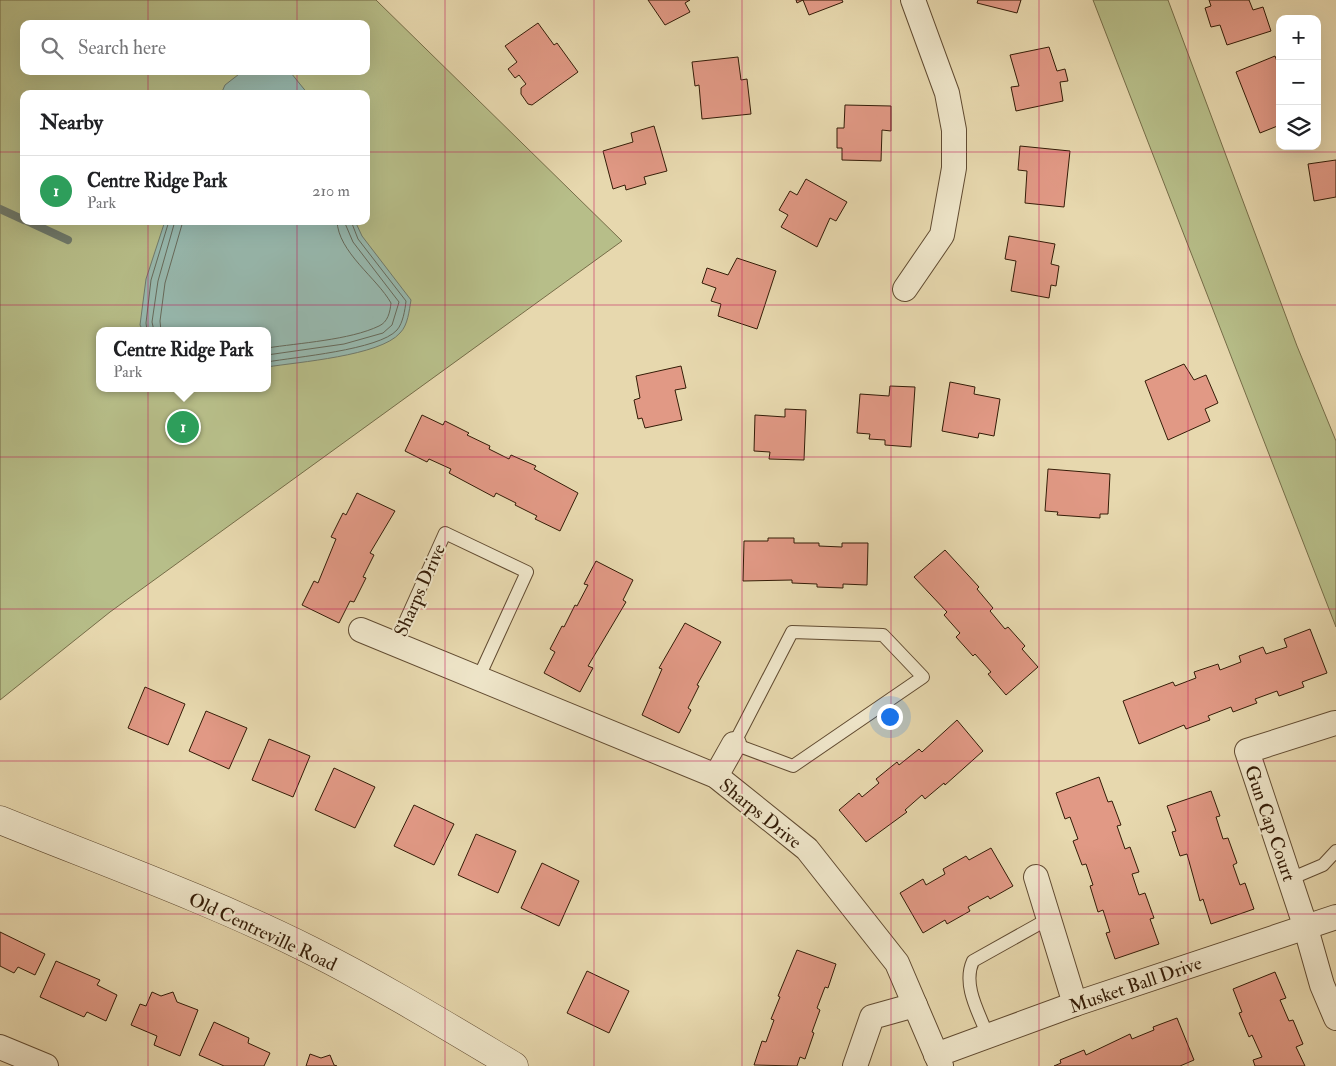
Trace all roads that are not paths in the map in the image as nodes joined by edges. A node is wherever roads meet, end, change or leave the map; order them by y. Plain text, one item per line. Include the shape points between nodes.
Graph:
1 (913, 0) edge
2 (905, 289) dead end
3 (361, 630) dead end
4 (395, 644) junction
5 (478, 679) junction
6 (1336, 725) edge
7 (734, 744) junction
8 (716, 776) junction
9 (0, 820) edge
10 (1336, 851) edge
11 (1036, 877) dead end
12 (1290, 879) junction
13 (1336, 916) edge
14 (1048, 919) junction
15 (1305, 925) junction
16 (1329, 984) edge
17 (1075, 1004) junction
18 (915, 1006) junction
19 (1336, 1018) edge
20 (988, 1036) junction
21 (0, 1047) edge
22 (938, 1061) edge
23 (46, 1066) edge
24 (514, 1066) edge
25 (855, 1066) edge

1 - 2 street via 947,93 954,130 954,168 942,235
3 - 4 street, Sharps Drive
4 - 5 street, Sharps Drive
4 - 5 lane, Sharps Drive via 445,533 527,572
5 - 8 street, Sharps Drive
6 - 12 street, Gun Cap Court via 1247,751
7 - 7 lane via 792,632 883,635 923,677 793,766
7 - 8 street
8 - 18 street, Sharps Drive via 807,850 897,963
9 - 24 street, Old Centreville Road via 204,902 309,950 410,1004
10 - 12 lane via 1322,865
11 - 14 street
12 - 15 street, Gun Cap Court
13 - 15 street, Musket Ball Drive
14 - 17 street
14 - 20 lane via 973,961 970,990
15 - 16 street, Gun Cap Court
15 - 17 street, Musket Ball Drive
16 - 19 street, Gun Cap Court
17 - 20 street, Musket Ball Drive
18 - 22 street, Sharps Drive
18 - 25 street via 872,1017
20 - 22 street, Musket Ball Drive
21 - 23 street

